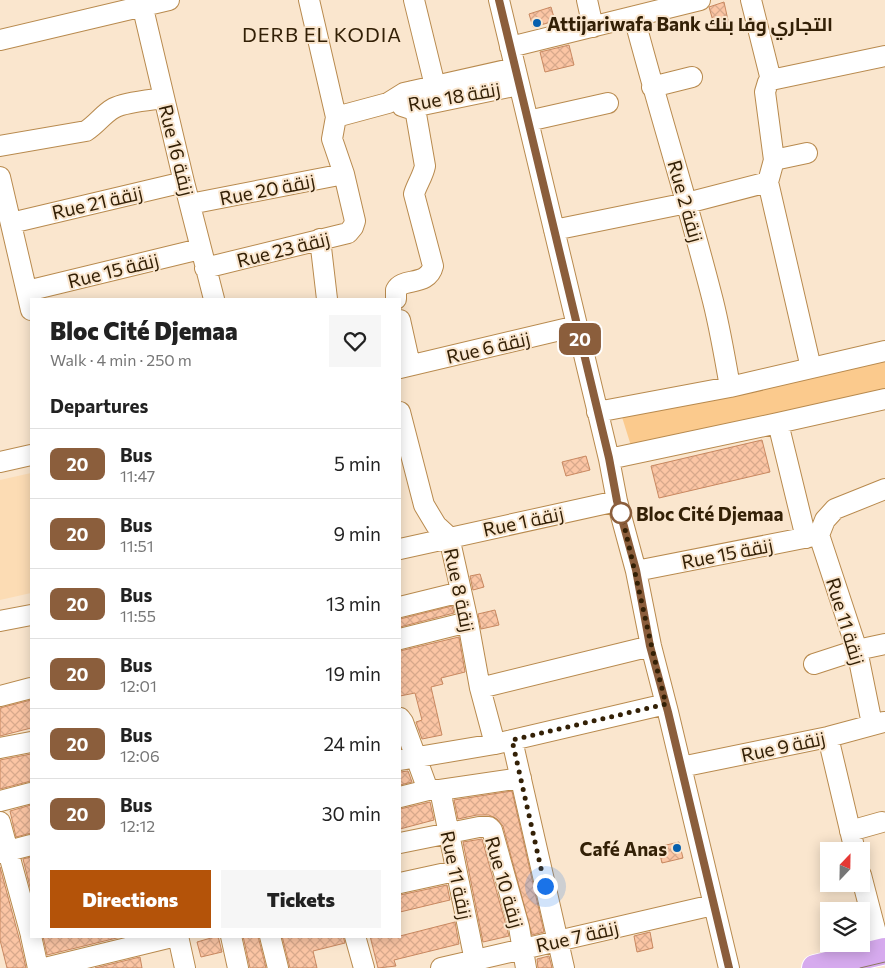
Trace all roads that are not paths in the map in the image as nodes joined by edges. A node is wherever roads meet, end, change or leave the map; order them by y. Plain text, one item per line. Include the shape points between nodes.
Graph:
1 (170, 0) edge
2 (310, 0) edge
3 (414, 0) edge
4 (499, 0) edge
5 (587, 0) edge
6 (700, 0) edge
7 (751, 0) edge
8 (142, 4) edge
9 (634, 16) junction
10 (594, 26) junction
11 (0, 40) edge
12 (510, 47) junction
13 (885, 56) edge
14 (517, 76) junction
15 (692, 77) dead end
16 (771, 80) junction
17 (652, 87) junction
18 (437, 94) junction
19 (164, 98) junction
20 (414, 98) junction
21 (608, 103) dead end
22 (336, 117) junction
23 (528, 121) junction
24 (0, 146) edge
25 (807, 153) dead end
26 (774, 160) junction
27 (344, 174) junction
28 (0, 177) edge
29 (184, 182) junction
30 (768, 182) junction
31 (687, 203) junction
32 (190, 204) junction
33 (554, 230) junction
34 (8, 232) edge
35 (320, 239) junction
36 (200, 249) junction
37 (205, 268) junction
38 (39, 298) edge
39 (214, 298) edge
40 (327, 298) edge
41 (396, 298) edge
42 (29, 301) edge
43 (576, 326) junction
44 (401, 329) edge
45 (885, 351) edge
46 (405, 367) edge
47 (811, 368) junction
48 (730, 387) junction
49 (885, 398) edge
50 (597, 412) junction
51 (401, 416) edge
52 (778, 423) junction
53 (30, 455) edge
54 (609, 458) junction
55 (0, 462) edge
56 (885, 489) edge
57 (617, 501) junction
58 (817, 531) junction
59 (449, 537) junction
60 (401, 549) edge
61 (636, 570) junction
62 (461, 592) junction
63 (401, 606) edge
64 (30, 614) edge
65 (0, 621) edge
66 (468, 622) junction
67 (401, 639) edge
68 (885, 644) edge
69 (650, 646) junction
70 (857, 650) junction
71 (814, 664) dead end
72 (30, 688) edge
73 (480, 688) junction
74 (0, 696) edge
75 (666, 704) junction
76 (401, 719) edge
77 (879, 723) edge
78 (828, 737) junction
79 (30, 742) edge
80 (503, 742) junction
81 (0, 748) edge
82 (408, 759) edge
83 (681, 767) junction
84 (520, 778) junction
85 (434, 790) junction
86 (30, 793) edge
87 (401, 797) edge
88 (0, 800) edge
89 (0, 822) edge
90 (882, 822) dead end
91 (850, 831) junction
92 (448, 833) junction
93 (853, 842) edge
94 (401, 843) edge
95 (30, 845) edge
96 (4, 852) edge
97 (455, 871) junction
98 (401, 883) edge
99 (26, 889) edge
100 (866, 892) edge
101 (713, 905) junction
102 (30, 923) edge
103 (32, 938) edge
104 (169, 938) edge
105 (178, 938) edge
106 (231, 938) edge
107 (270, 938) edge
108 (356, 938) edge
109 (558, 940) junction
110 (883, 951) edge
111 (524, 959) edge
112 (475, 960) junction
113 (38, 968) edge
114 (45, 968) edge
115 (185, 968) edge
116 (238, 968) edge
117 (278, 968) edge
118 (364, 968) edge
119 (441, 968) edge
120 (564, 968) edge
121 (729, 968) edge
122 (815, 968) edge

1 - 8 street
2 - 22 street
3 - 18 street
4 - 12 street
5 - 10 street
6 - 9 street
7 - 16 street
8 - 11 street
8 - 19 street, Rue 16 زنقة
9 - 10 street
9 - 17 street, Rue 2 زنقة
10 - 12 street
12 - 14 street
13 - 16 street
14 - 18 street, Rue 18 زنقة
14 - 23 street
15 - 17 street
16 - 26 street via 765,92
17 - 31 street, Rue 2 زنقة
18 - 20 street, Rue 18 زنقة
19 - 24 street via 116,106 86,131
19 - 29 street, Rue 16 زنقة
20 - 22 street, Rue 18 زنقة via 408,108 388,103
20 - 41 street via 425,166 414,194 433,266 425,278 400,286 396,290
21 - 23 street
22 - 27 street via 332,139
23 - 33 street
25 - 26 street
26 - 30 street
27 - 32 street, Rue 20 زنقة
27 - 35 street, Rue 23 زنقة via 353,227 348,233
28 - 34 street
29 - 32 street, Rue 16 زنقة
29 - 34 street, Rue 21 زنقة
30 - 31 street
30 - 47 street
31 - 33 street
31 - 48 street, Rue 2 زنقة via 714,304
32 - 36 street, Rue 16 زنقة
33 - 43 street
34 - 42 street
35 - 37 street, Rue 23 زنقة
35 - 40 street
36 - 37 street, Rue 16 زنقة
36 - 38 street, Rue 15 زنقة
37 - 39 street, Rue 16 زنقة
43 - 46 street, Rue 6 زنقة
43 - 50 street
44 - 46 street
45 - 47 street
47 - 48 street
48 - 50 street
49 - 52 street
50 - 54 street
51 - 59 street, Rue 8 زنقة via 424,506 436,525
52 - 54 street
52 - 58 street, Rue 11 زنقة
53 - 55 street
54 - 57 street
56 - 58 street, Rue 15 زنقة via 835,509
57 - 59 street, Rue 1 زنقة
57 - 61 street
58 - 61 street, Rue 15 زنقة
58 - 70 street, Rue 11 زنقة
59 - 60 street, Rue 1 زنقة
59 - 62 street, Rue 8 زنقة
61 - 69 street
62 - 63 street
62 - 66 street, Rue 8 زنقة
64 - 65 street
66 - 67 street
66 - 73 street, Rue 8 زنقة
68 - 70 street
69 - 73 street
69 - 75 street
70 - 71 street
70 - 77 street, Rue 11 زنقة
72 - 74 street
73 - 80 street, Rue 8 زنقة
75 - 80 street
75 - 83 street
76 - 82 street, Rue 11 زنقة
77 - 78 street, Rue 9 زنقة
78 - 83 street, Rue 9 زنقة
78 - 91 street
79 - 81 street
80 - 82 street
80 - 84 street, Rue 8 زنقة
82 - 85 street, Rue 11 زنقة
83 - 101 street
84 - 85 street
84 - 109 street, Rue 8 زنقة
85 - 87 street
85 - 92 street, Rue 11 زنقة
86 - 88 street
89 - 96 street
90 - 91 street
91 - 93 street
92 - 94 street, Rue 10 زنقة
92 - 97 street, Rue 11 زنقة
92 - 111 street, Rue 10 زنقة via 485,826 492,830 519,927
95 - 96 street
96 - 99 street
97 - 98 street
97 - 112 street, Rue 11 زنقة
99 - 102 street
100 - 110 street
101 - 109 street, Rue 7 زنقة
101 - 121 street
103 - 113 street
104 - 114 street
105 - 115 street
106 - 116 street
107 - 117 street
108 - 118 street
109 - 111 street, Rue 7 زنقة
109 - 120 street, Rue 8 زنقة
110 - 122 main road
111 - 112 street, Rue 7 زنقة
112 - 119 street, Rue 7 زنقة

